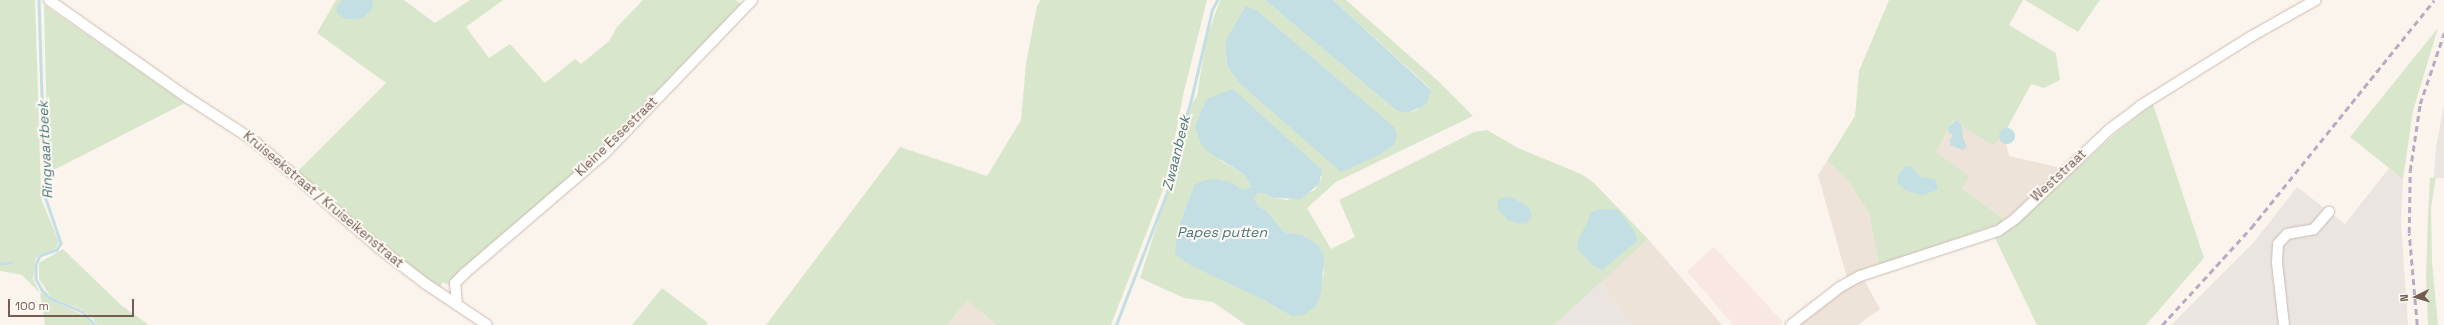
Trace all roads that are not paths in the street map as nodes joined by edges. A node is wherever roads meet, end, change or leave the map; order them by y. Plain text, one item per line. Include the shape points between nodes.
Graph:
1 (49, 0) edge
2 (2316, 0) edge
3 (749, 1) edge
4 (2329, 212) dead end
5 (457, 305) junction
6 (487, 325) edge
7 (1791, 325) edge
8 (2284, 325) edge

1 - 5 street, Kruiseekstraat / Kruiseikenstraat via 188,98 253,140 379,248
2 - 7 street, Weststraat via 2252,36 2140,106 2110,128 2015,219 1998,232 1860,276 1840,287
3 - 5 street, Kleine Essestraat via 604,154 455,283
4 - 8 street via 2314,229 2287,234 2278,244 2276,263
5 - 6 street, Kruiseekstraat / Kruiseikenstraat

